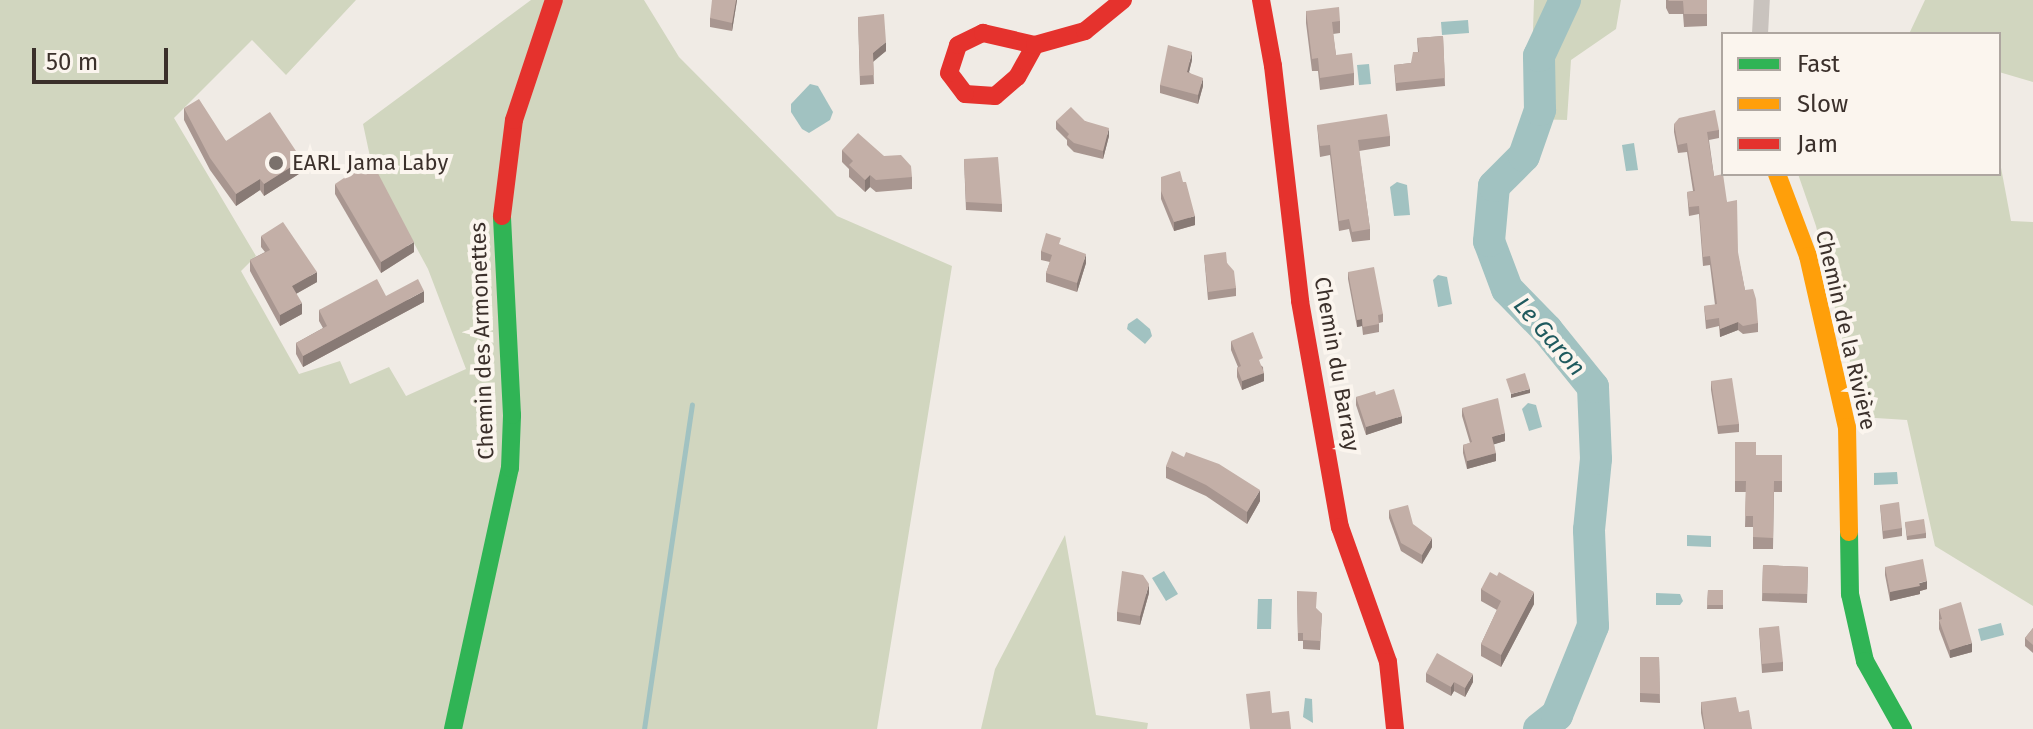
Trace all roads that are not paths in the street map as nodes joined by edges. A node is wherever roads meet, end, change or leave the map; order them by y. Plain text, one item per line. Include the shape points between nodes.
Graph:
1 (554, 0) edge
2 (1123, 0) edge
3 (1261, 0) edge
4 (1762, 0) edge
5 (1760, 32) edge
6 (1035, 45) junction
7 (1778, 176) edge
8 (453, 729) edge
9 (1395, 729) edge
10 (1903, 729) edge

1 - 8 street, Chemin des Armonettes via 514,120 502,218 510,468
2 - 6 street via 1085,31
3 - 9 street, Chemin du Barray via 1300,301 1340,527 1388,662
4 - 5 street
6 - 6 street via 983,33 958,45 949,73 965,94 995,96 1017,77
7 - 10 street, Chemin de la Rivière via 1808,256 1847,427 1850,594 1865,661

